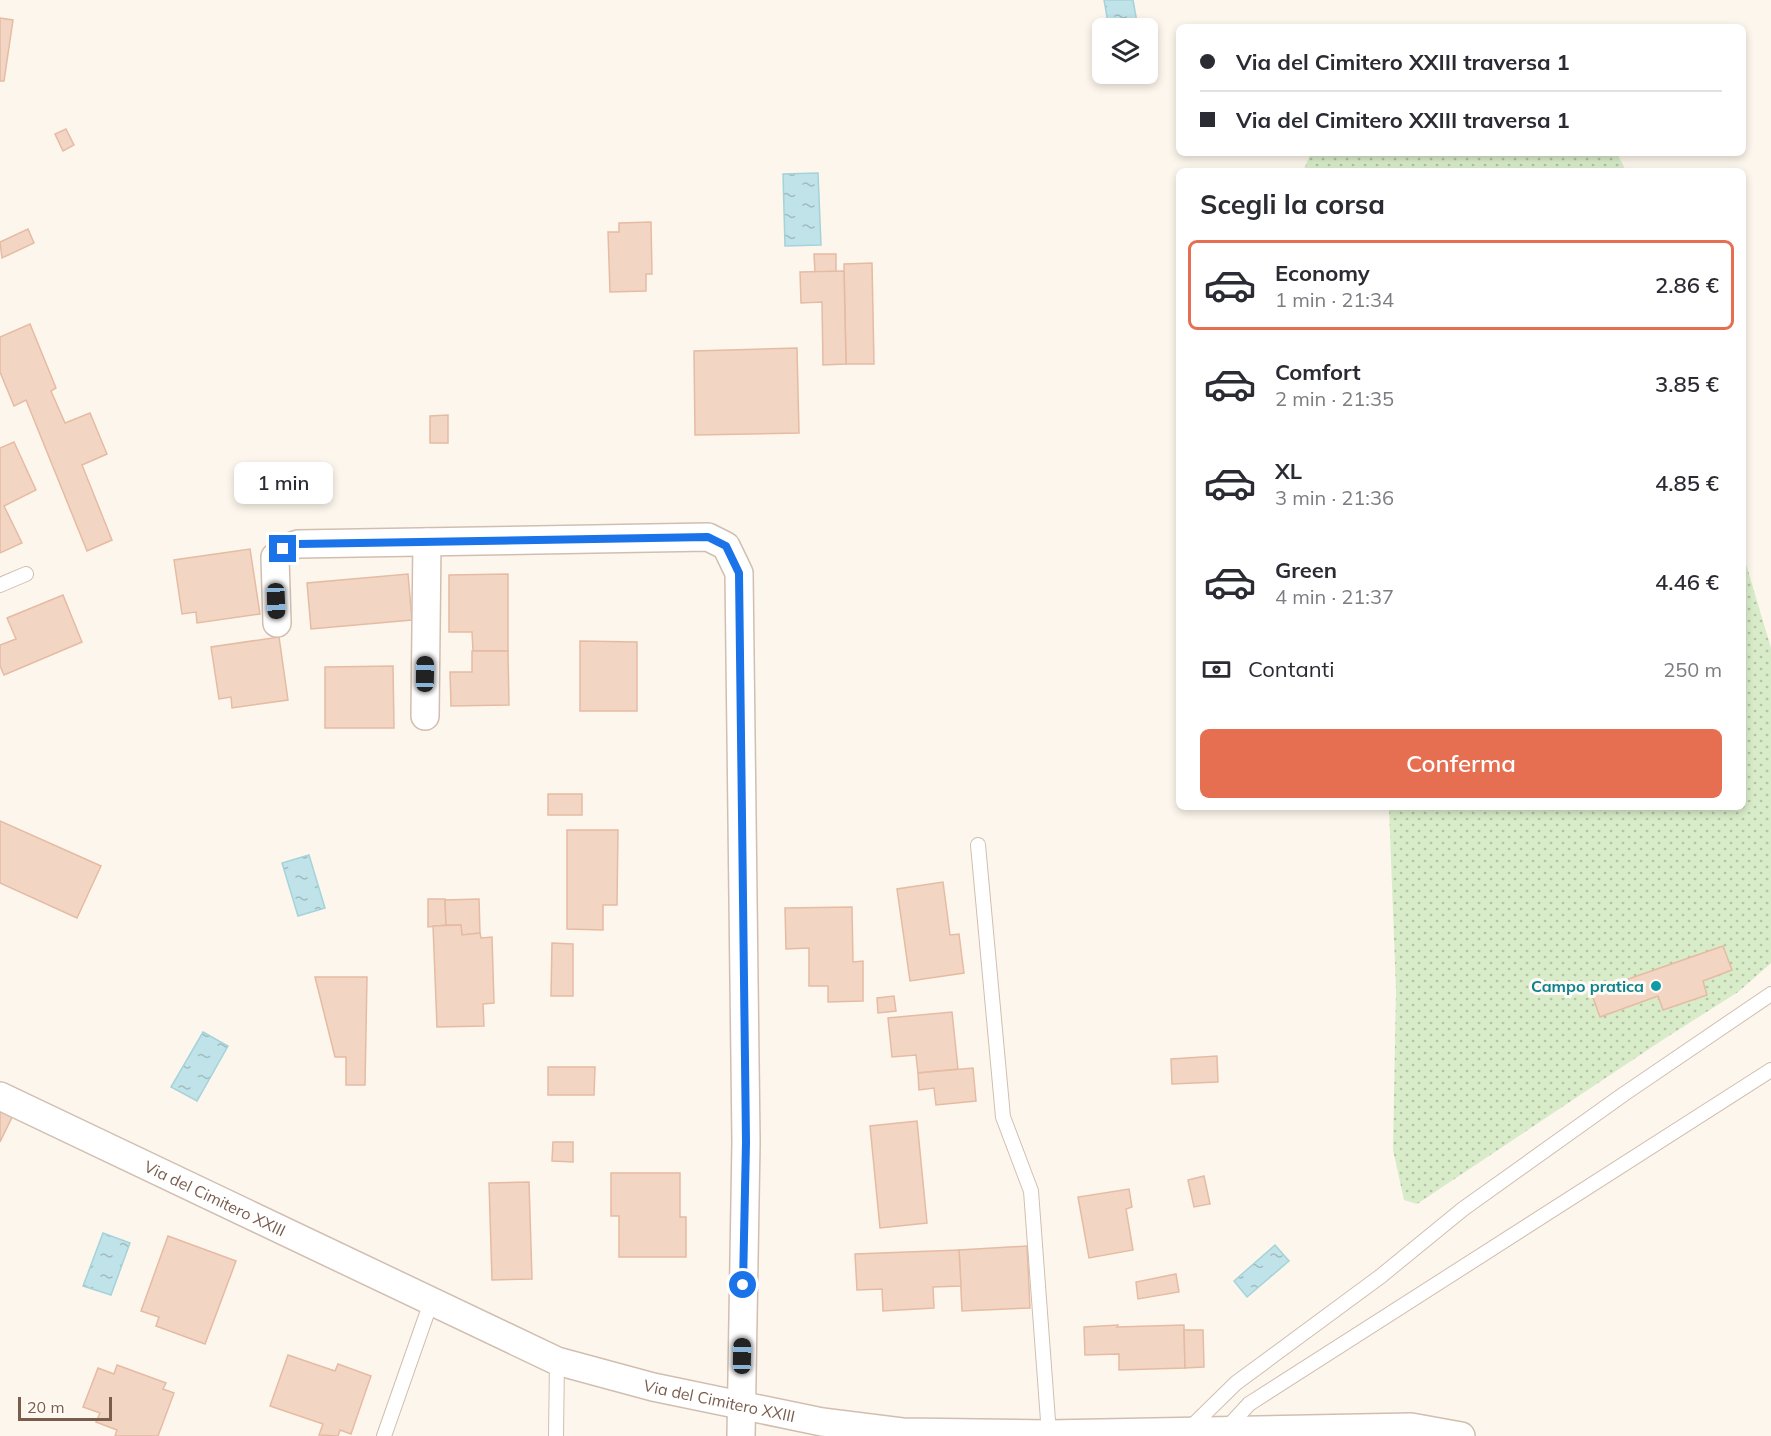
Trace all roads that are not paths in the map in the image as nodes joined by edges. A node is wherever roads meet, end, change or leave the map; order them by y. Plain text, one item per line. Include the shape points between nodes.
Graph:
1 (427, 542) junction
2 (26, 573) dead end
3 (0, 585) edge
4 (277, 623) dead end
5 (425, 716) dead end
6 (978, 845) dead end
7 (1771, 994) edge
8 (1771, 1070) edge
9 (0, 1096) edge
10 (431, 1302) junction
11 (557, 1361) junction
12 (741, 1404) junction
13 (1224, 1431) junction
14 (1185, 1432) junction
15 (1049, 1434) junction
16 (384, 1436) edge
17 (556, 1436) edge
18 (741, 1436) edge
19 (1461, 1436) edge

1 - 4 street via 298,544 283,549 275,557
1 - 5 street
1 - 12 street via 708,537 726,546 739,573 746,1142
2 - 3 lane
6 - 15 lane via 1003,1117 1031,1191
7 - 14 lane via 1463,1209 1381,1276 1236,1383
8 - 13 lane via 1249,1404
9 - 10 street, Via del Cimitero XXIII
10 - 11 street, Via del Cimitero XXIII
10 - 16 lane
11 - 12 street, Via del Cimitero XXIII via 653,1387
11 - 17 lane
12 - 15 street, Via del Cimitero XXIII via 822,1422 902,1432
12 - 18 street
13 - 14 street, Via del Cimitero XXIII
13 - 19 street, Via del Cimitero XXIII via 1411,1427
14 - 15 street, Via del Cimitero XXIII

